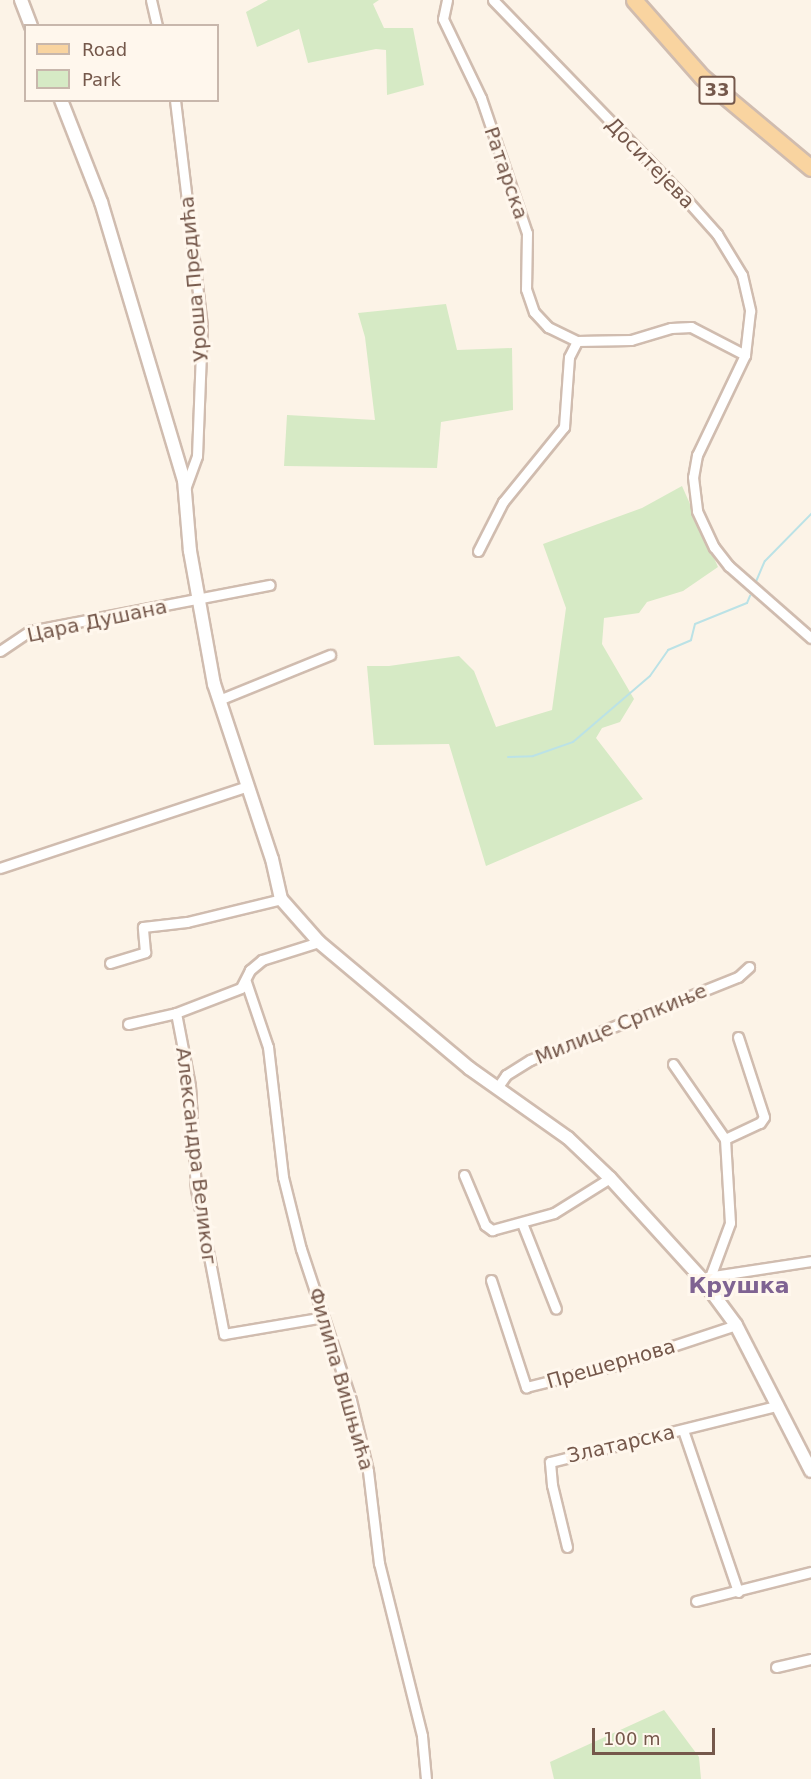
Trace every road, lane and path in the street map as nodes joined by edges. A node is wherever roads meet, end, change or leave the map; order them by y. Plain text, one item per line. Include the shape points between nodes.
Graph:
1 (21, 0) edge
2 (151, 0) edge
3 (447, 0) edge
4 (493, 0) edge
5 (634, 0) edge
6 (30, 24) edge
7 (157, 24) edge
8 (62, 102) edge
9 (175, 102) edge
10 (811, 168) edge
11 (577, 341) junction
12 (745, 355) junction
13 (185, 491) junction
14 (478, 551) dead end
15 (270, 585) dead end
16 (199, 601) junction
17 (811, 638) edge
18 (0, 651) edge
19 (330, 655) dead end
20 (219, 700) junction
21 (248, 786) junction
22 (0, 868) edge
23 (281, 898) junction
24 (319, 942) junction
25 (110, 963) dead end
26 (748, 967) dead end
27 (246, 982) junction
28 (176, 1013) junction
29 (128, 1024) dead end
30 (738, 1037) dead end
31 (673, 1064) dead end
32 (497, 1088) junction
33 (725, 1139) junction
34 (464, 1175) dead end
35 (610, 1178) junction
36 (522, 1223) junction
37 (811, 1261) edge
38 (706, 1278) junction
39 (491, 1280) dead end
40 (556, 1309) dead end
41 (324, 1317) junction
42 (736, 1326) junction
43 (777, 1406) junction
44 (683, 1430) junction
45 (811, 1472) edge
46 (567, 1547) dead end
47 (811, 1572) edge
48 (738, 1592) junction
49 (696, 1601) dead end
50 (811, 1659) edge
51 (776, 1667) dead end
52 (426, 1779) edge

1 - 6 street
2 - 7 street
3 - 11 street, Ратарска via 443,19 481,98 527,233 526,289 534,312 548,327
4 - 12 street, Доситејева via 717,234 742,275 750,311
5 - 10 main road, 33 via 702,77
8 - 13 street via 101,202 138,317
9 - 13 street, Уроша Предића via 202,326 197,456
11 - 12 street via 631,340 691,327
11 - 14 street via 569,357 564,428 503,502
12 - 17 street, Доситејева via 703,437 693,477 697,510 719,554 750,587
13 - 16 street
15 - 16 street, Цара Душана
16 - 18 street, Цара Душана via 30,631
16 - 20 street
19 - 20 street
20 - 21 street
21 - 22 street
21 - 23 street
23 - 24 street
23 - 25 street via 187,922 143,927 145,952
24 - 27 street via 262,960 250,970
24 - 32 street
26 - 32 street, Милице Српкиње via 738,977 530,1060 506,1075
27 - 28 street via 222,998
27 - 41 street, Филипа Вишњића via 268,1047 283,1177
28 - 29 street
28 - 41 street, Александра Великог via 190,1086 196,1190 224,1334
30 - 33 street via 764,1117 760,1123
31 - 33 street
32 - 35 street via 568,1138
33 - 38 street via 730,1223
34 - 36 street via 488,1230
35 - 36 street via 554,1213
35 - 38 street
36 - 40 street
37 - 38 street
38 - 42 street
39 - 42 street, Прешернова via 526,1387 615,1365
41 - 52 street, Филипа Вишњића via 351,1400 368,1471 379,1563 422,1736
42 - 43 street
43 - 44 street, Златарска
43 - 45 street
44 - 46 street, Златарска via 550,1462
44 - 48 street
47 - 48 street
48 - 49 street
50 - 51 street

